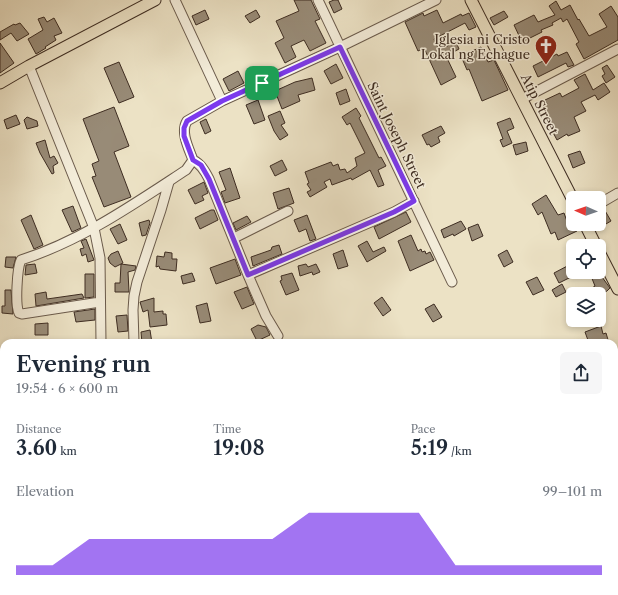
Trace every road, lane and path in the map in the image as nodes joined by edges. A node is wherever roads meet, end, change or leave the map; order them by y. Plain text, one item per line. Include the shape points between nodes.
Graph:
1 (156, 0) edge
2 (175, 0) edge
3 (318, 0) edge
4 (436, 0) edge
5 (471, 0) edge
6 (340, 47) junction
7 (618, 49) edge
8 (28, 66) junction
9 (0, 83) edge
10 (522, 99) junction
11 (222, 101) junction
12 (193, 160) junction
13 (169, 182) junction
14 (568, 191) edge
15 (618, 193) edge
16 (606, 200) edge
17 (414, 201) junction
18 (288, 210) dead end
19 (94, 228) junction
20 (234, 238) junction
21 (606, 266) edge
22 (248, 275) junction
23 (452, 282) dead end
24 (618, 289) edge
25 (100, 302) junction
26 (278, 336) dead end
27 (101, 339) edge
28 (134, 339) edge

1 - 8 main road
2 - 11 street
3 - 6 street, Saint Joseph Street
4 - 6 street
5 - 10 main road, Atip Street
6 - 11 street
6 - 17 street, Saint Joseph Street
7 - 10 street
8 - 9 main road
8 - 19 street
10 - 14 main road, Atip Street
11 - 12 street via 187,121 184,136
12 - 13 street via 186,170
12 - 20 street via 201,165 207,174
13 - 19 street
13 - 28 street via 136,289 133,310
15 - 16 street
17 - 22 street
17 - 23 street, Saint Joseph Street
18 - 20 street
19 - 25 street via 100,258
19 - 25 street via 54,248 21,260 18,268 17,309 22,314
20 - 22 street
21 - 24 main road
22 - 26 street
25 - 27 street

